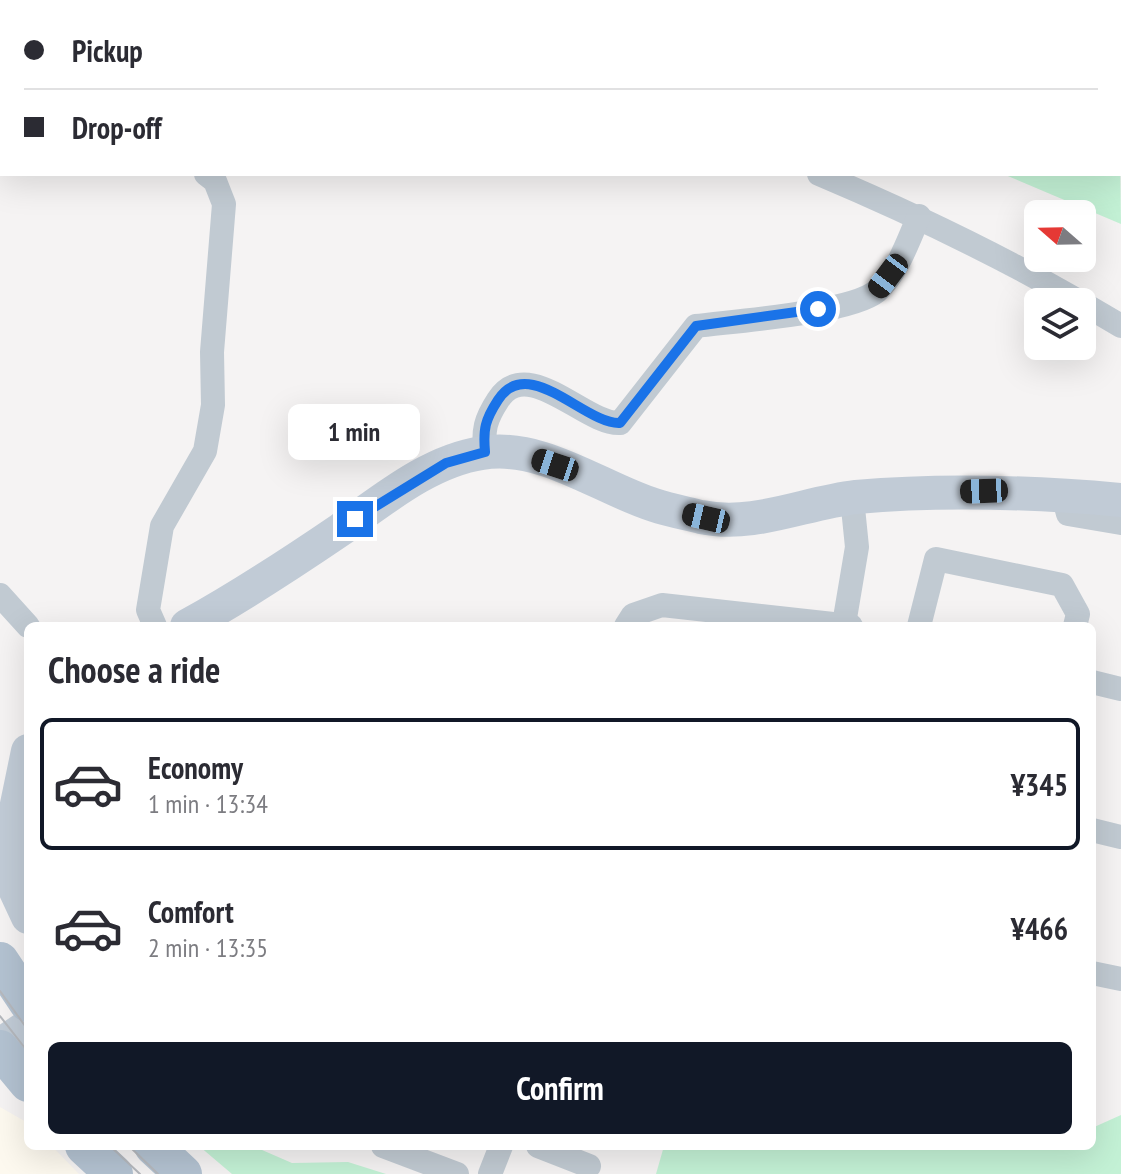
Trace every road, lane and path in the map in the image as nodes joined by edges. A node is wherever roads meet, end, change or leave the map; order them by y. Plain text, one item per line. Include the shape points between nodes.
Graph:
1 (209, 176) edge
2 (824, 176) edge
3 (919, 216) junction
4 (1055, 288) edge
5 (1096, 312) edge
6 (1121, 326) edge
7 (485, 452) junction
8 (1063, 495) junction
9 (852, 498) junction
10 (1121, 500) edge
11 (1121, 523) edge
12 (0, 595) edge
13 (24, 622) edge
14 (153, 622) edge
15 (195, 622) edge
16 (629, 622) edge
17 (819, 622) edge
18 (847, 622) edge
19 (920, 622) edge
20 (1076, 622) edge
21 (1096, 683) edge
22 (1121, 689) edge
23 (24, 765) edge
24 (7, 818) edge
25 (1096, 831) edge
26 (1121, 837) edge
27 (24, 908) edge
28 (0, 961) edge
29 (1096, 974) edge
30 (1121, 979) edge
31 (24, 997) edge
32 (24, 1029) edge
33 (0, 1047) edge
34 (24, 1078) edge
35 (88, 1150) edge
36 (157, 1150) edge
37 (394, 1150) edge
38 (499, 1150) edge
39 (548, 1150) edge
40 (589, 1166) dead end
41 (114, 1174) edge
42 (183, 1174) edge
43 (457, 1174) edge
44 (490, 1174) edge

1 - 14 street via 224,204 213,405 205,451 162,526 148,610
2 - 3 street
3 - 4 street
3 - 7 street via 899,261 876,291 848,304 696,326 620,423 607,424 546,387 521,386 501,396 482,425
5 - 6 street
7 - 9 street via 529,456 653,505 706,518 756,519
7 - 15 street via 446,463 402,488 240,598
8 - 9 street via 1006,490
8 - 10 street
8 - 11 street via 1068,514
9 - 18 street via 857,547
12 - 13 street
16 - 17 street via 633,615 662,605
19 - 20 street via 936,559 1062,585 1078,614
21 - 22 street
23 - 24 street
24 - 27 street via 14,887
25 - 26 street
28 - 31 main road
29 - 30 street
32 - 33 street
33 - 34 main road
35 - 41 main road
36 - 42 main road
37 - 43 street
38 - 44 street
39 - 40 street

